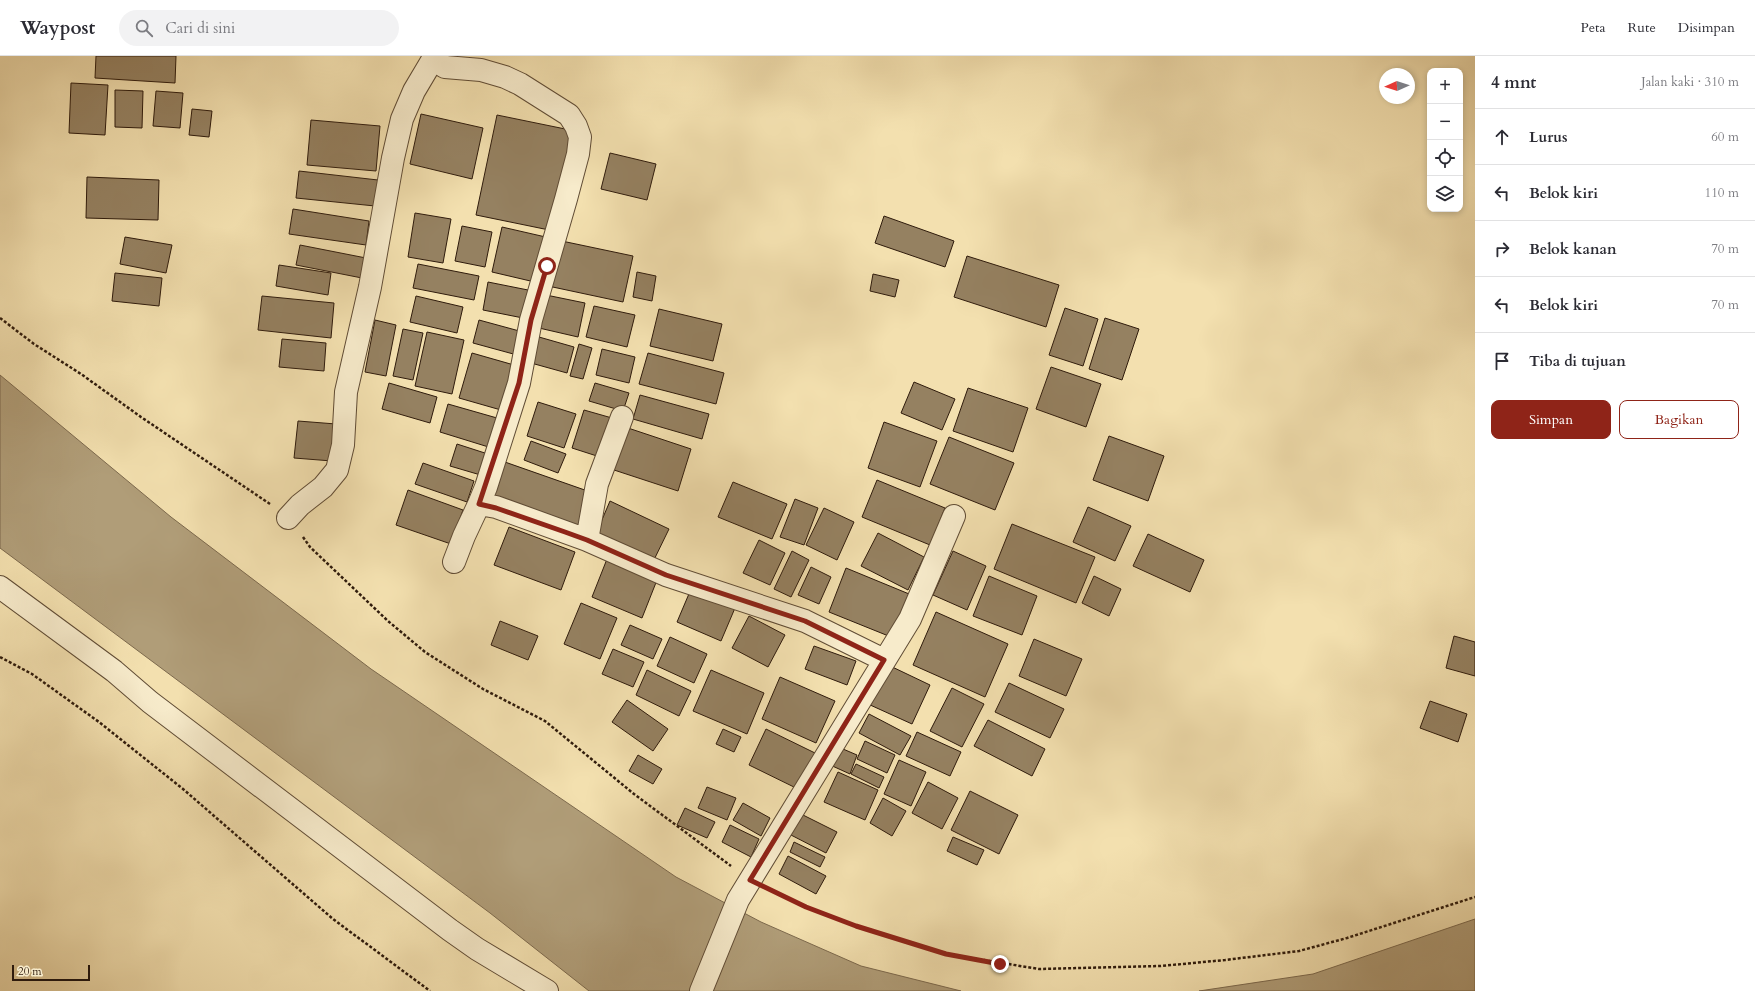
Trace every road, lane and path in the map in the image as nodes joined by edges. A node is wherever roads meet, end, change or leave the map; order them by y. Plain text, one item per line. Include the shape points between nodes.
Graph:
1 (433, 58) edge
2 (0, 318) edge
3 (622, 417) dead end
4 (479, 504) junction
5 (954, 516) dead end
6 (288, 518) junction
7 (587, 540) junction
8 (454, 562) dead end
9 (0, 587) edge
10 (0, 657) edge
11 (884, 660) junction
12 (750, 880) junction
13 (1475, 897) edge
14 (430, 991) edge
15 (547, 991) edge
16 (701, 991) edge

1 - 4 street via 445,67 481,70 520,84 569,115 580,137 566,200 531,320 519,383
1 - 6 street via 405,112 393,158 370,287 346,392 343,445 337,470 323,487
2 - 6 path
3 - 7 street via 597,484
4 - 7 street
4 - 8 street
5 - 11 street via 910,619
6 - 12 path via 315,551 388,622 425,652 483,689 545,721 634,794
7 - 11 street via 666,575 805,621
9 - 15 street via 114,671 150,702 403,895 477,949
10 - 14 path via 32,674 99,722 183,789 333,919
11 - 12 street
12 - 13 path via 806,907 856,926 946,954 1039,969 1161,966 1299,951
12 - 16 street via 738,900

